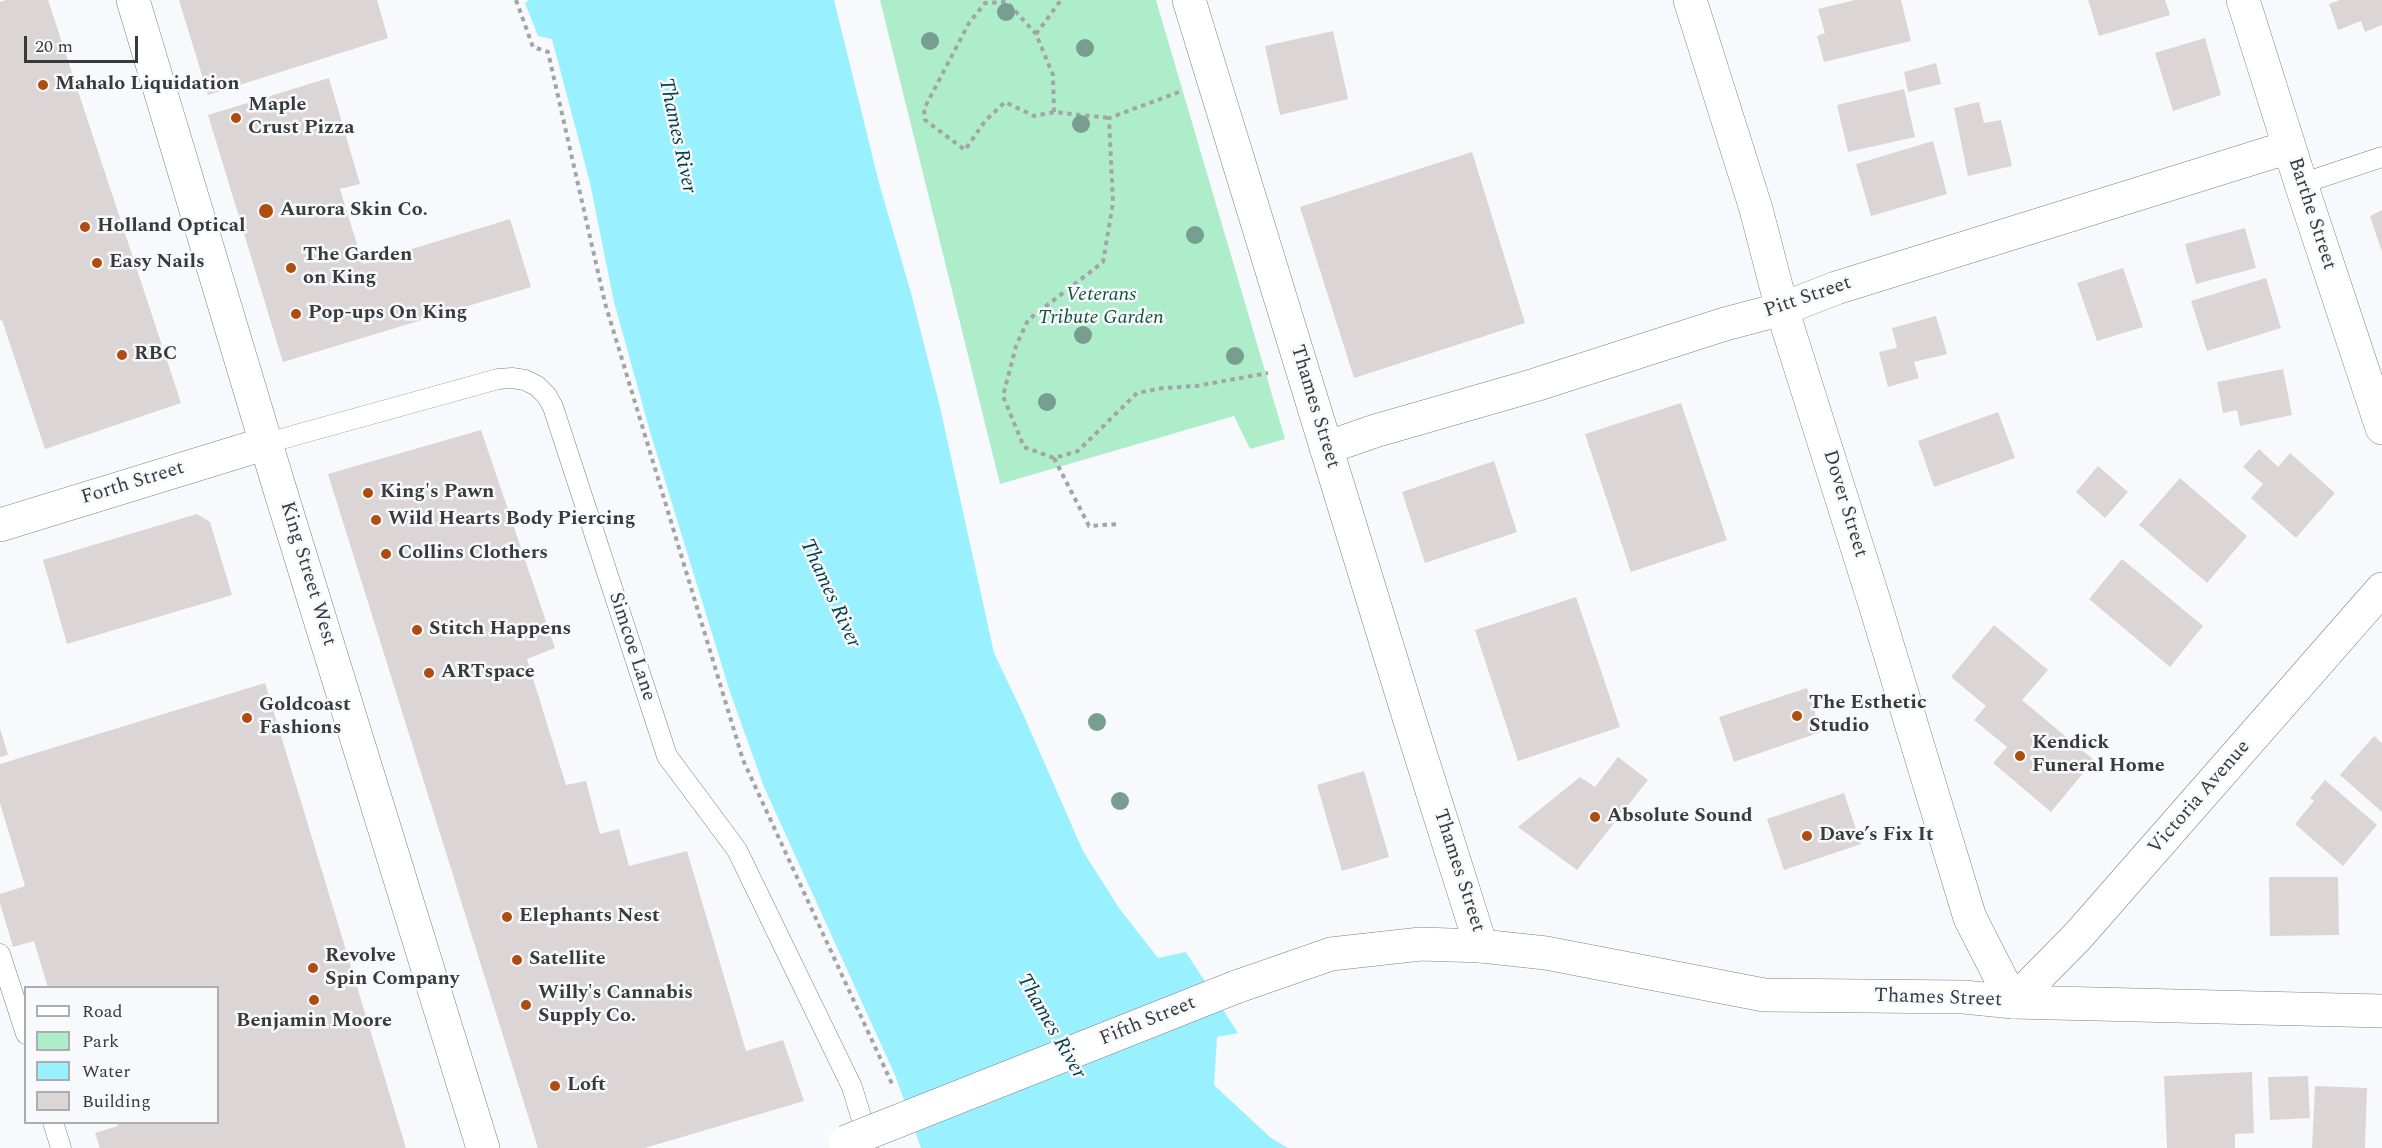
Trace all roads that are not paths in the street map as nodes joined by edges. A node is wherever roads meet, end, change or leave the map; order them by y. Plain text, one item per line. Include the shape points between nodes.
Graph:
1 (133, 0) edge
2 (1189, 0) edge
3 (1690, 0) edge
4 (2243, 0) edge
5 (2289, 147) junction
6 (2382, 157) edge
7 (2301, 184) junction
8 (1782, 309) junction
9 (2382, 428) edge
10 (267, 443) junction
11 (1326, 448) junction
12 (0, 525) edge
13 (2382, 589) edge
14 (1481, 946) junction
15 (0, 954) edge
16 (2013, 1002) junction
17 (2382, 1011) edge
18 (24, 1028) edge
19 (54, 1124) edge
20 (847, 1146) edge
21 (61, 1148) edge
22 (483, 1148) edge

1 - 10 street, King Street West
2 - 11 street, Thames Street
3 - 8 street, Dover Street via 1756,209
4 - 5 street, Barthe Street
5 - 7 street, Barthe Street
5 - 8 street, Pitt Street via 1836,288
6 - 7 lane
7 - 9 street, Barthe Street
8 - 11 street, Pitt Street
8 - 16 street, Dover Street via 1970,918
10 - 12 street, Forth Street
10 - 20 lane, Simcoe Lane via 498,379 525,380 547,396 667,756 736,850 852,1087
10 - 22 street, King Street West
11 - 14 street, Thames Street
13 - 16 street, Victoria Avenue via 2108,902
14 - 16 street, Thames Street via 1546,953 1764,995 1964,997
14 - 20 street, Fifth Street, bridge via 1421,944 1331,954 1236,987
15 - 18 lane
16 - 17 street, Thames Street
19 - 21 lane

